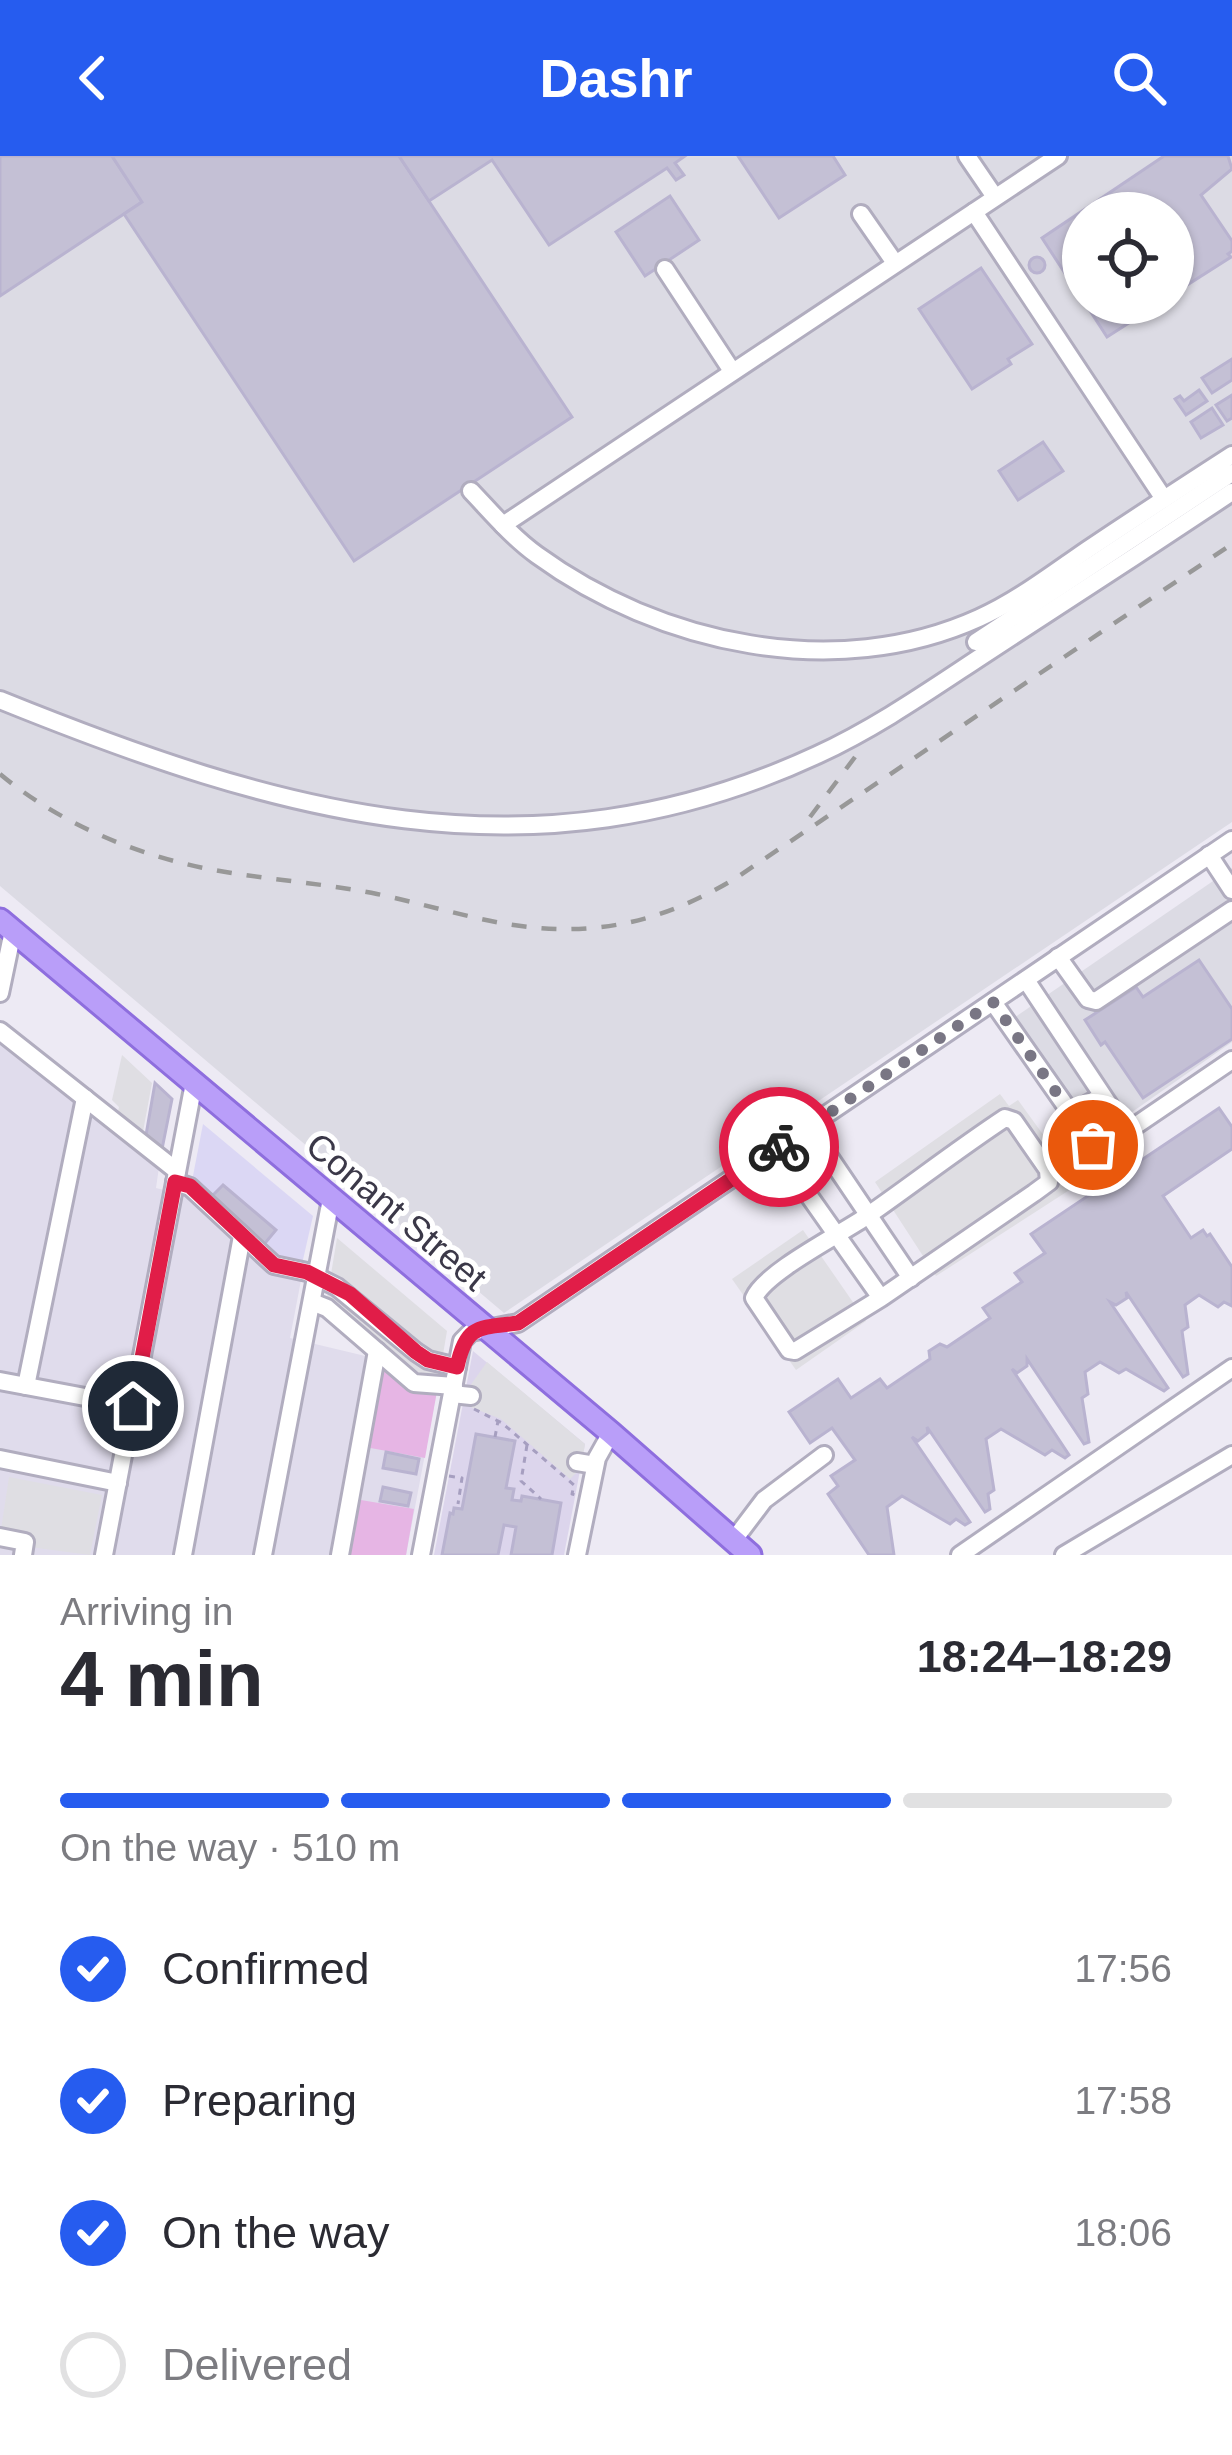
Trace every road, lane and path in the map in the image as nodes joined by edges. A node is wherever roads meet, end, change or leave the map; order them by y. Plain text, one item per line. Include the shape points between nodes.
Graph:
1 (967, 156) edge
2 (1058, 156) edge
3 (995, 197) junction
4 (974, 212) junction
5 (861, 214) dead end
6 (895, 263) junction
7 (664, 269) dead end
8 (732, 371) junction
9 (1232, 454) edge
10 (1232, 472) edge
11 (471, 491) dead end
12 (1232, 492) edge
13 (1164, 500) junction
14 (503, 525) junction
15 (976, 642) dead end
16 (0, 700) edge
17 (1232, 840) edge
18 (1209, 855) junction
19 (1232, 890) edge
20 (1232, 910) edge
21 (6, 926) edge
22 (1058, 958) junction
23 (1025, 980) junction
24 (0, 993) edge
25 (993, 1002) junction
26 (0, 1030) edge
27 (1229, 1068) edge
28 (194, 1083) junction
29 (1102, 1096) junction
30 (85, 1098) junction
31 (1070, 1114) junction
32 (809, 1127) junction
33 (1127, 1132) junction
34 (776, 1149) junction
35 (176, 1176) junction
36 (332, 1199) junction
37 (868, 1215) junction
38 (837, 1235) junction
39 (242, 1236) junction
40 (910, 1278) junction
41 (316, 1279) junction
42 (881, 1298) junction
43 (312, 1302) junction
44 (485, 1328) junction
45 (377, 1351) junction
46 (457, 1367) junction
47 (1232, 1368) edge
48 (0, 1381) edge
49 (26, 1386) junction
50 (459, 1396) junction
51 (133, 1406) junction
52 (499, 1420) junction
53 (611, 1433) junction
54 (495, 1437) dead end
55 (527, 1444) junction
56 (824, 1455) dead end
57 (1232, 1455) edge
58 (0, 1459) edge
59 (447, 1475) dead end
60 (520, 1480) junction
61 (118, 1483) junction
62 (514, 1490) dead end
63 (578, 1496) dead end
64 (541, 1499) dead end
65 (458, 1504) dead end
66 (0, 1537) edge
67 (741, 1548) edge
68 (23, 1555) edge
69 (104, 1555) edge
70 (183, 1555) edge
71 (263, 1555) edge
72 (340, 1555) edge
73 (422, 1555) edge
74 (577, 1555) edge
75 (960, 1555) edge
76 (1064, 1555) edge

1 - 3 street
2 - 3 street
3 - 4 street
4 - 6 street
4 - 13 street
5 - 6 street
6 - 8 street
7 - 8 street
8 - 14 street
9 - 13 street
10 - 15 street
11 - 14 street
12 - 16 street via 863,732 718,794 613,818 469,827 346,813 125,751
13 - 14 street via 979,618 910,641 830,649 750,644 654,618 564,574
17 - 18 street
18 - 19 street
18 - 22 street
20 - 22 street via 1096,1001
21 - 24 street
21 - 28 main road, Conant Street
22 - 23 street
23 - 25 street
23 - 29 street
25 - 31 street
25 - 32 street
26 - 30 street
27 - 33 street
28 - 35 street
28 - 36 main road, Conant Street
29 - 31 street
29 - 33 street
30 - 35 street
30 - 49 street
31 - 33 street via 1093,1145
32 - 34 street
32 - 37 street
34 - 38 street
34 - 44 street via 518,1323
35 - 39 street
35 - 51 street
36 - 41 street
36 - 44 main road, Conant Street
37 - 38 street
37 - 40 street
37 - 40 street via 1005,1118 1048,1170 1049,1182
38 - 42 street
38 - 42 street via 766,1282 757,1305 795,1352
39 - 41 street via 274,1265
39 - 70 street
40 - 42 street
41 - 43 street
41 - 46 street via 350,1294 428,1360
43 - 45 street
43 - 71 street
44 - 46 street via 462,1341
44 - 53 main road, Conant Street
45 - 50 street via 414,1383
45 - 72 street
46 - 50 street
47 - 75 street
48 - 49 street
49 - 51 street
50 - 52 path
50 - 73 street
51 - 61 street
52 - 54 path
52 - 55 path
53 - 67 main road, Conant Street
53 - 74 street via 586,1463
55 - 60 path
55 - 63 path
56 - 67 street via 764,1500
57 - 76 street
58 - 61 street
59 - 65 path via 462,1478
60 - 62 path
60 - 64 path
61 - 69 street
66 - 68 street via 25,1542

